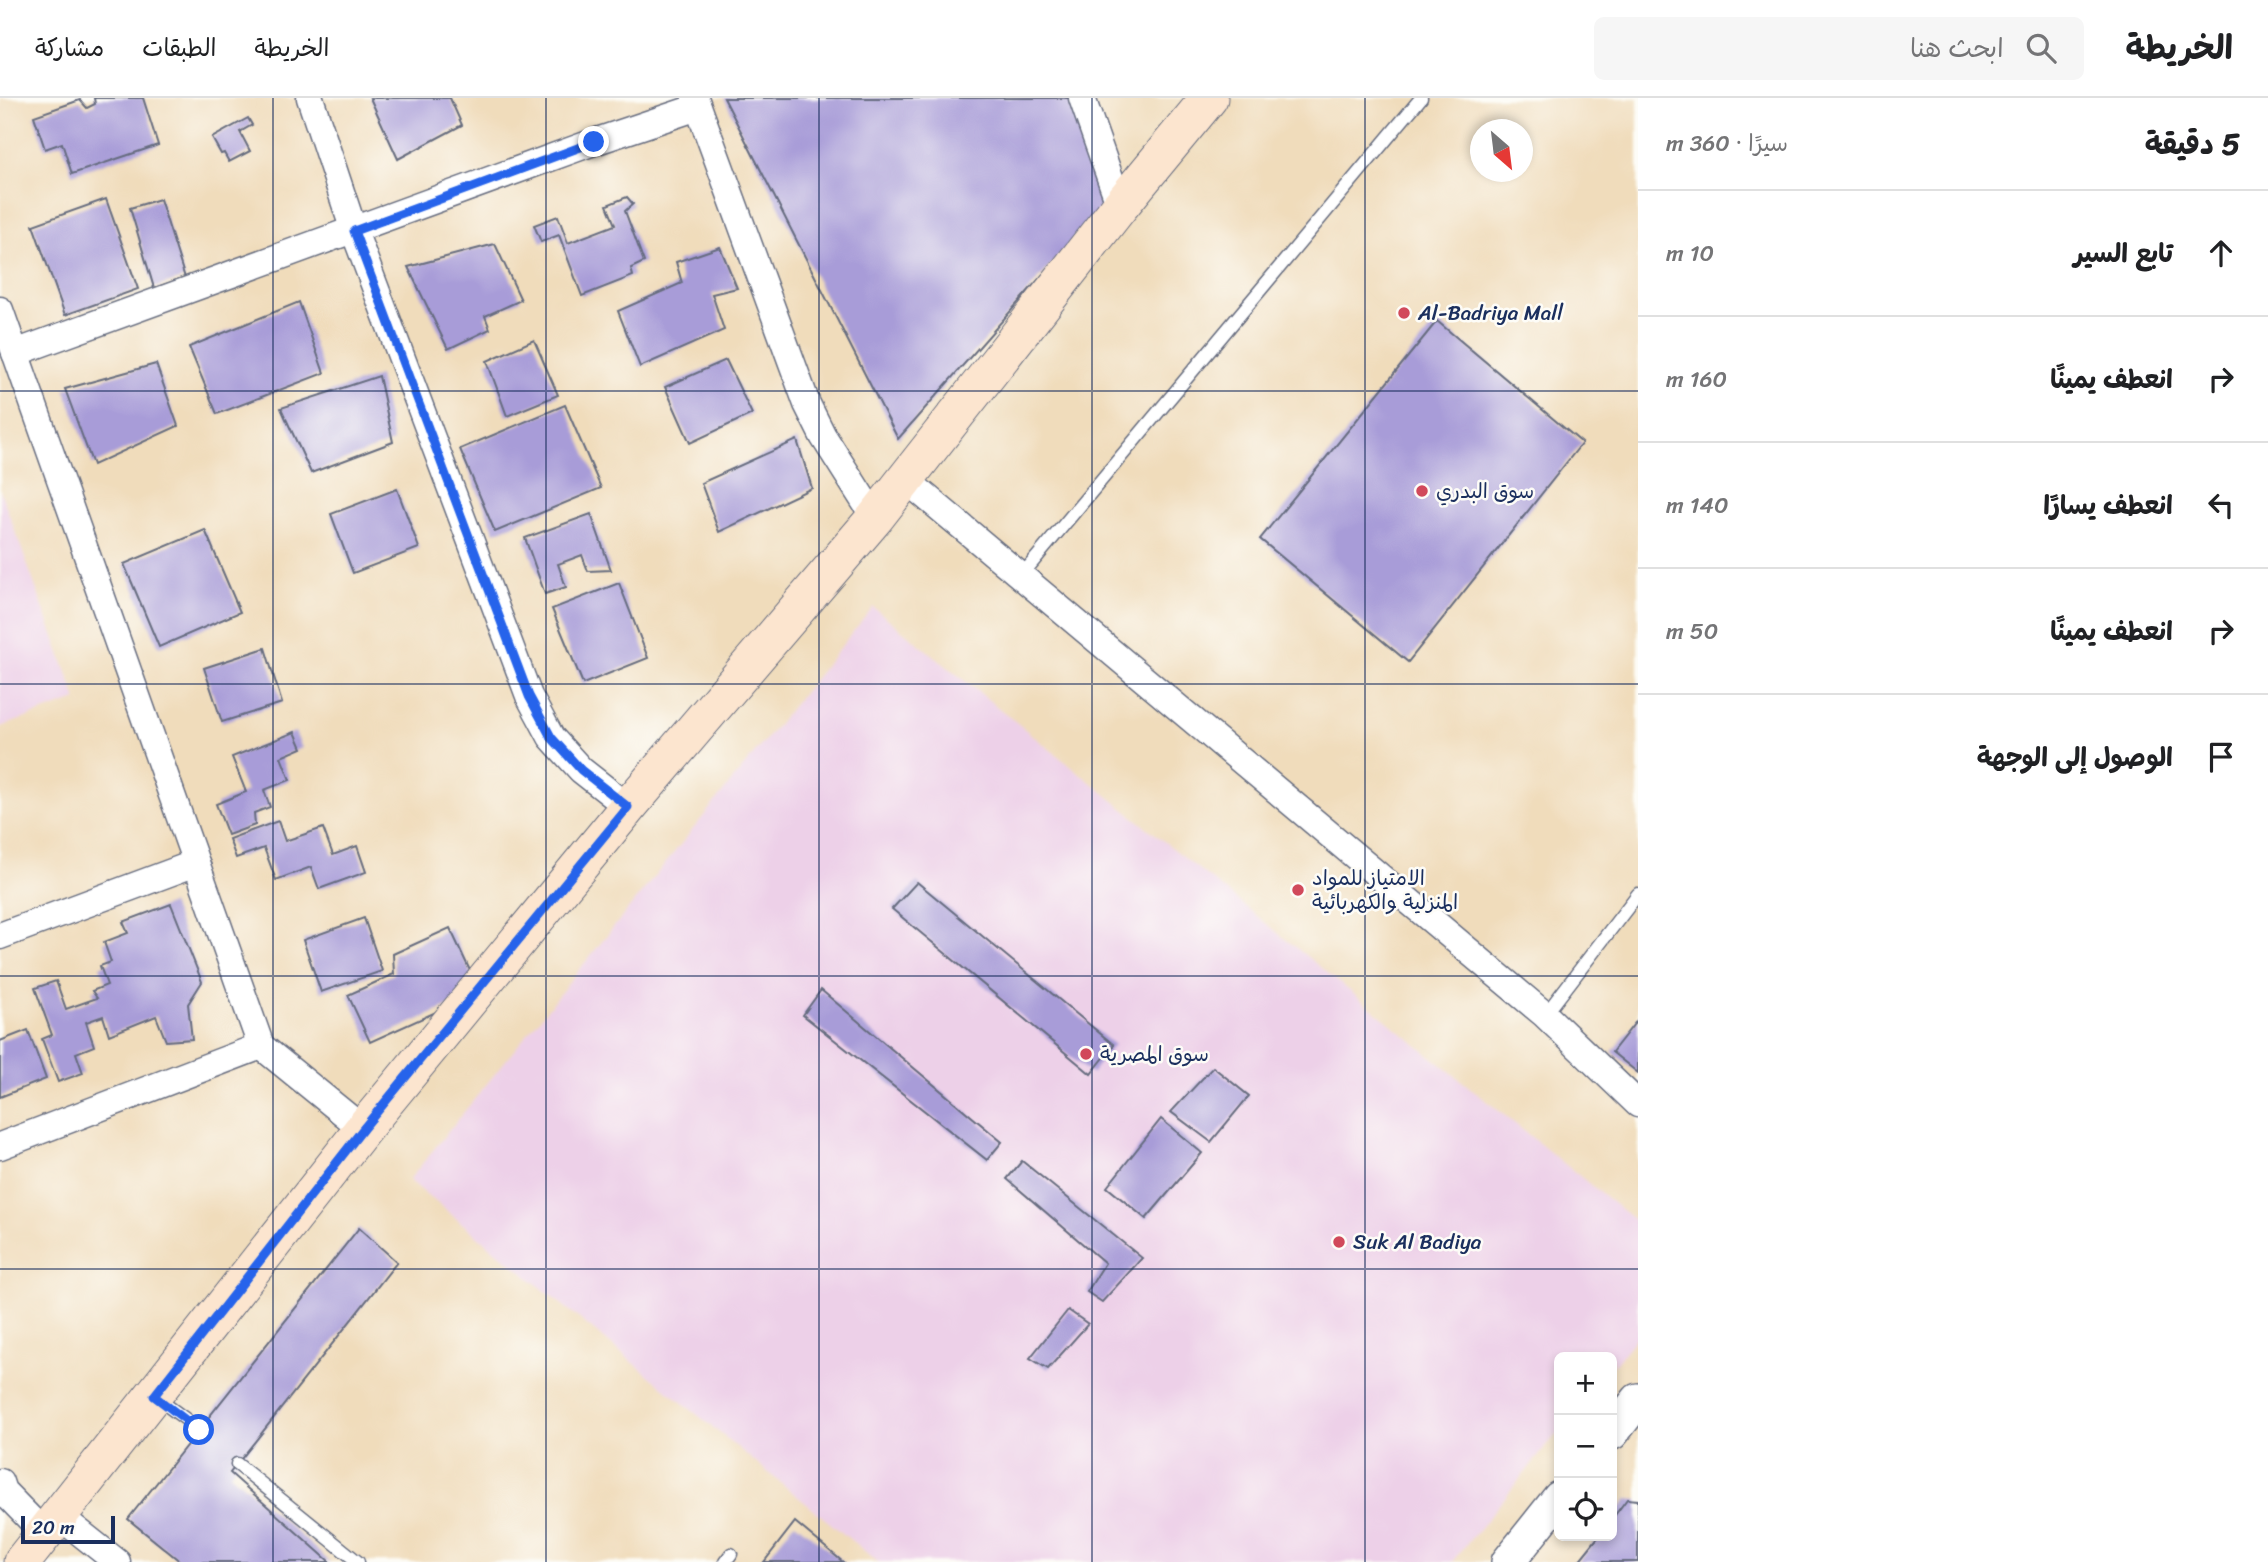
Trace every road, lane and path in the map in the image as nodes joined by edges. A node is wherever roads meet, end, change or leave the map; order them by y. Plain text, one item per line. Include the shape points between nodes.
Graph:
1 (310, 98) edge
2 (1082, 98) edge
3 (1209, 98) edge
4 (1421, 98) edge
5 (697, 102) edge
6 (1120, 206) junction
7 (354, 231) junction
8 (0, 310) edge
9 (15, 353) junction
10 (905, 479) junction
11 (875, 518) junction
12 (1021, 576) junction
13 (628, 807) junction
14 (196, 863) junction
15 (1638, 894) edge
16 (0, 936) edge
17 (1545, 1015) junction
18 (261, 1046) junction
19 (1638, 1104) edge
20 (363, 1129) junction
21 (0, 1146) edge
22 (154, 1396) junction
23 (1638, 1400) edge
24 (1617, 1427) edge
25 (199, 1430) dead end
26 (237, 1464) dead end
27 (1, 1489) edge
28 (1554, 1504) edge
29 (43, 1541) edge
30 (117, 1562) edge
31 (358, 1562) edge
32 (1508, 1562) edge

1 - 7 street
2 - 6 street
3 - 6 main road
4 - 12 lane
5 - 7 street
5 - 11 street via 807,404
6 - 10 main road
7 - 9 street
7 - 13 street via 529,696 551,737 581,770
8 - 9 street
9 - 14 street
10 - 11 main road
10 - 12 street
11 - 13 main road
12 - 17 street
13 - 20 main road
14 - 16 street
14 - 18 street
15 - 17 lane
17 - 19 street
18 - 20 street
18 - 21 street
20 - 22 main road
22 - 25 lane
22 - 29 main road
23 - 24 street
26 - 31 lane
27 - 29 street
28 - 32 street
29 - 30 street

